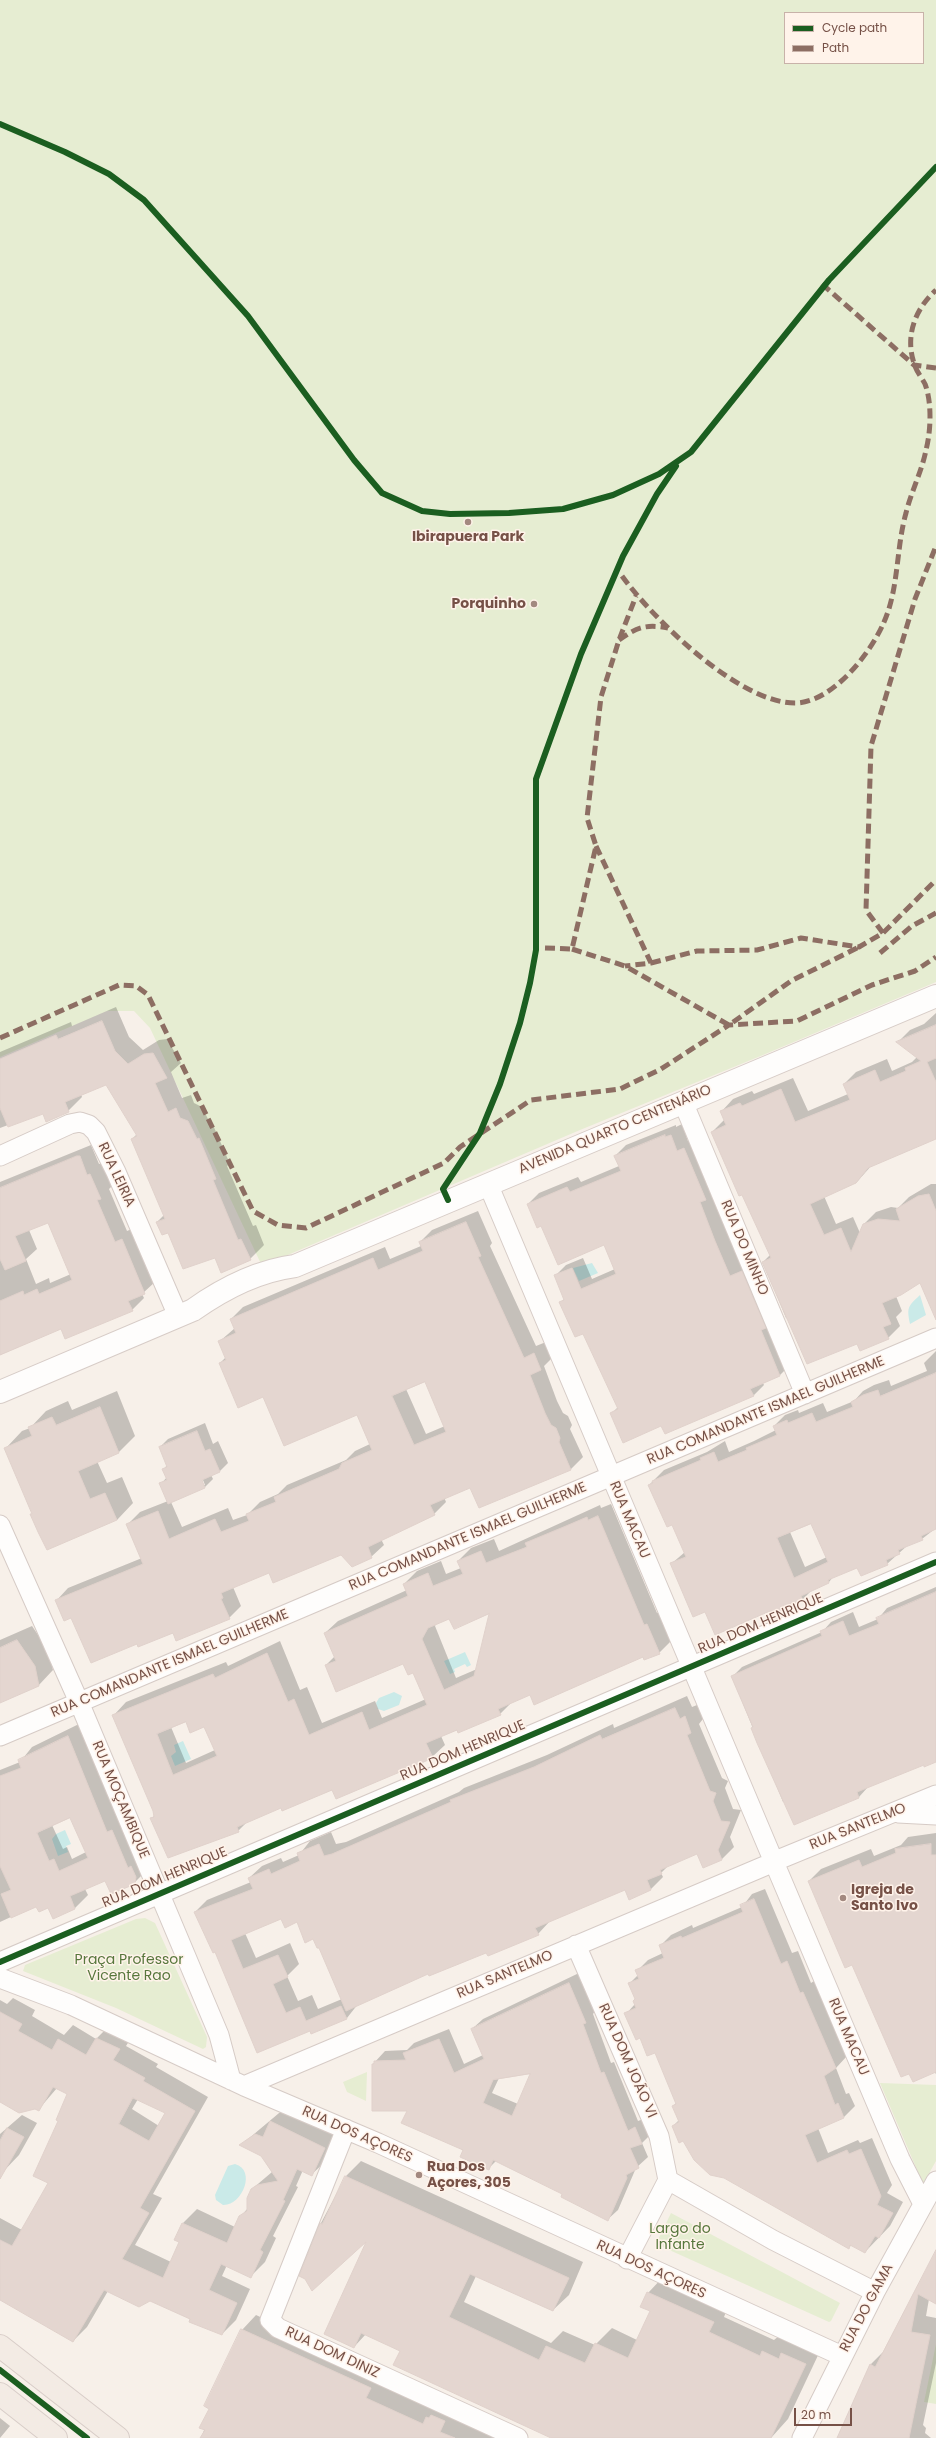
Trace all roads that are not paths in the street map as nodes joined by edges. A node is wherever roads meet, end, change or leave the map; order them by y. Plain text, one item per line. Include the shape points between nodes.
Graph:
1 (936, 996) edge
2 (683, 1102) junction
3 (0, 1156) edge
4 (488, 1184) junction
5 (186, 1313) junction
6 (936, 1338) edge
7 (0, 1392) edge
8 (805, 1394) junction
9 (611, 1477) junction
10 (0, 1524) edge
11 (936, 1562) edge
12 (692, 1667) junction
13 (79, 1702) junction
14 (0, 1736) edge
15 (936, 1794) edge
16 (893, 1813) junction
17 (936, 1815) edge
18 (774, 1862) junction
19 (160, 1893) junction
20 (576, 1945) junction
21 (0, 1962) edge
22 (0, 1978) edge
23 (238, 2083) junction
24 (346, 2129) junction
25 (668, 2180) junction
26 (936, 2181) edge
27 (923, 2204) junction
28 (627, 2259) junction
29 (875, 2292) junction
30 (0, 2346) edge
31 (842, 2356) junction
32 (0, 2394) edge
33 (44, 2434) edge
34 (118, 2438) edge
35 (518, 2438) edge
36 (802, 2438) edge

1 - 2 street, AVENIDA QUARTO CENTENÁRIO
2 - 4 street, AVENIDA QUARTO CENTENÁRIO
2 - 8 street, RUA DO MINHO
3 - 5 street, RUA LEIRIA via 70,1124 80,1122 89,1125 96,1132
4 - 5 street, AVENIDA QUARTO CENTENÁRIO via 295,1266 272,1269 237,1283 219,1291
4 - 9 street, RUA MACAU
5 - 7 street, AVENIDA QUARTO CENTENÁRIO
6 - 8 street, RUA COMANDANTE ISMAEL GUILHERME
8 - 9 street, RUA COMANDANTE ISMAEL GUILHERME
9 - 12 street, RUA MACAU
9 - 13 street, RUA COMANDANTE ISMAEL GUILHERME
10 - 13 street, RUA MOÇAMBIQUE
11 - 12 street, RUA DOM HENRIQUE
12 - 18 street, RUA MACAU
12 - 19 street, RUA DOM HENRIQUE
13 - 14 street, RUA COMANDANTE ISMAEL GUILHERME
13 - 19 street, RUA MOÇAMBIQUE
15 - 16 street, RUA SANTELMO
16 - 17 street
16 - 18 street, RUA SANTELMO
18 - 20 street, RUA SANTELMO
18 - 27 street, RUA MACAU via 900,2159
19 - 21 street, RUA DOM HENRIQUE
19 - 23 street, RUA MOÇAMBIQUE
20 - 23 street, RUA SANTELMO
20 - 25 street, RUA DOM JOÃO VI via 659,2136
22 - 23 street, RUA DOS AÇORES via 71,2005
23 - 24 street, RUA DOS AÇORES
24 - 28 street, RUA DOS AÇORES
24 - 35 street, RUA DOM DINIZ via 270,2320 278,2328
25 - 28 street
25 - 29 street via 773,2240
26 - 27 street, RUA DO GAMA
27 - 29 street, RUA DO GAMA
28 - 31 street, RUA DOS AÇORES
29 - 31 street, RUA DO GAMA
30 - 34 main road
31 - 36 street, RUA DO GAMA
32 - 33 main road

